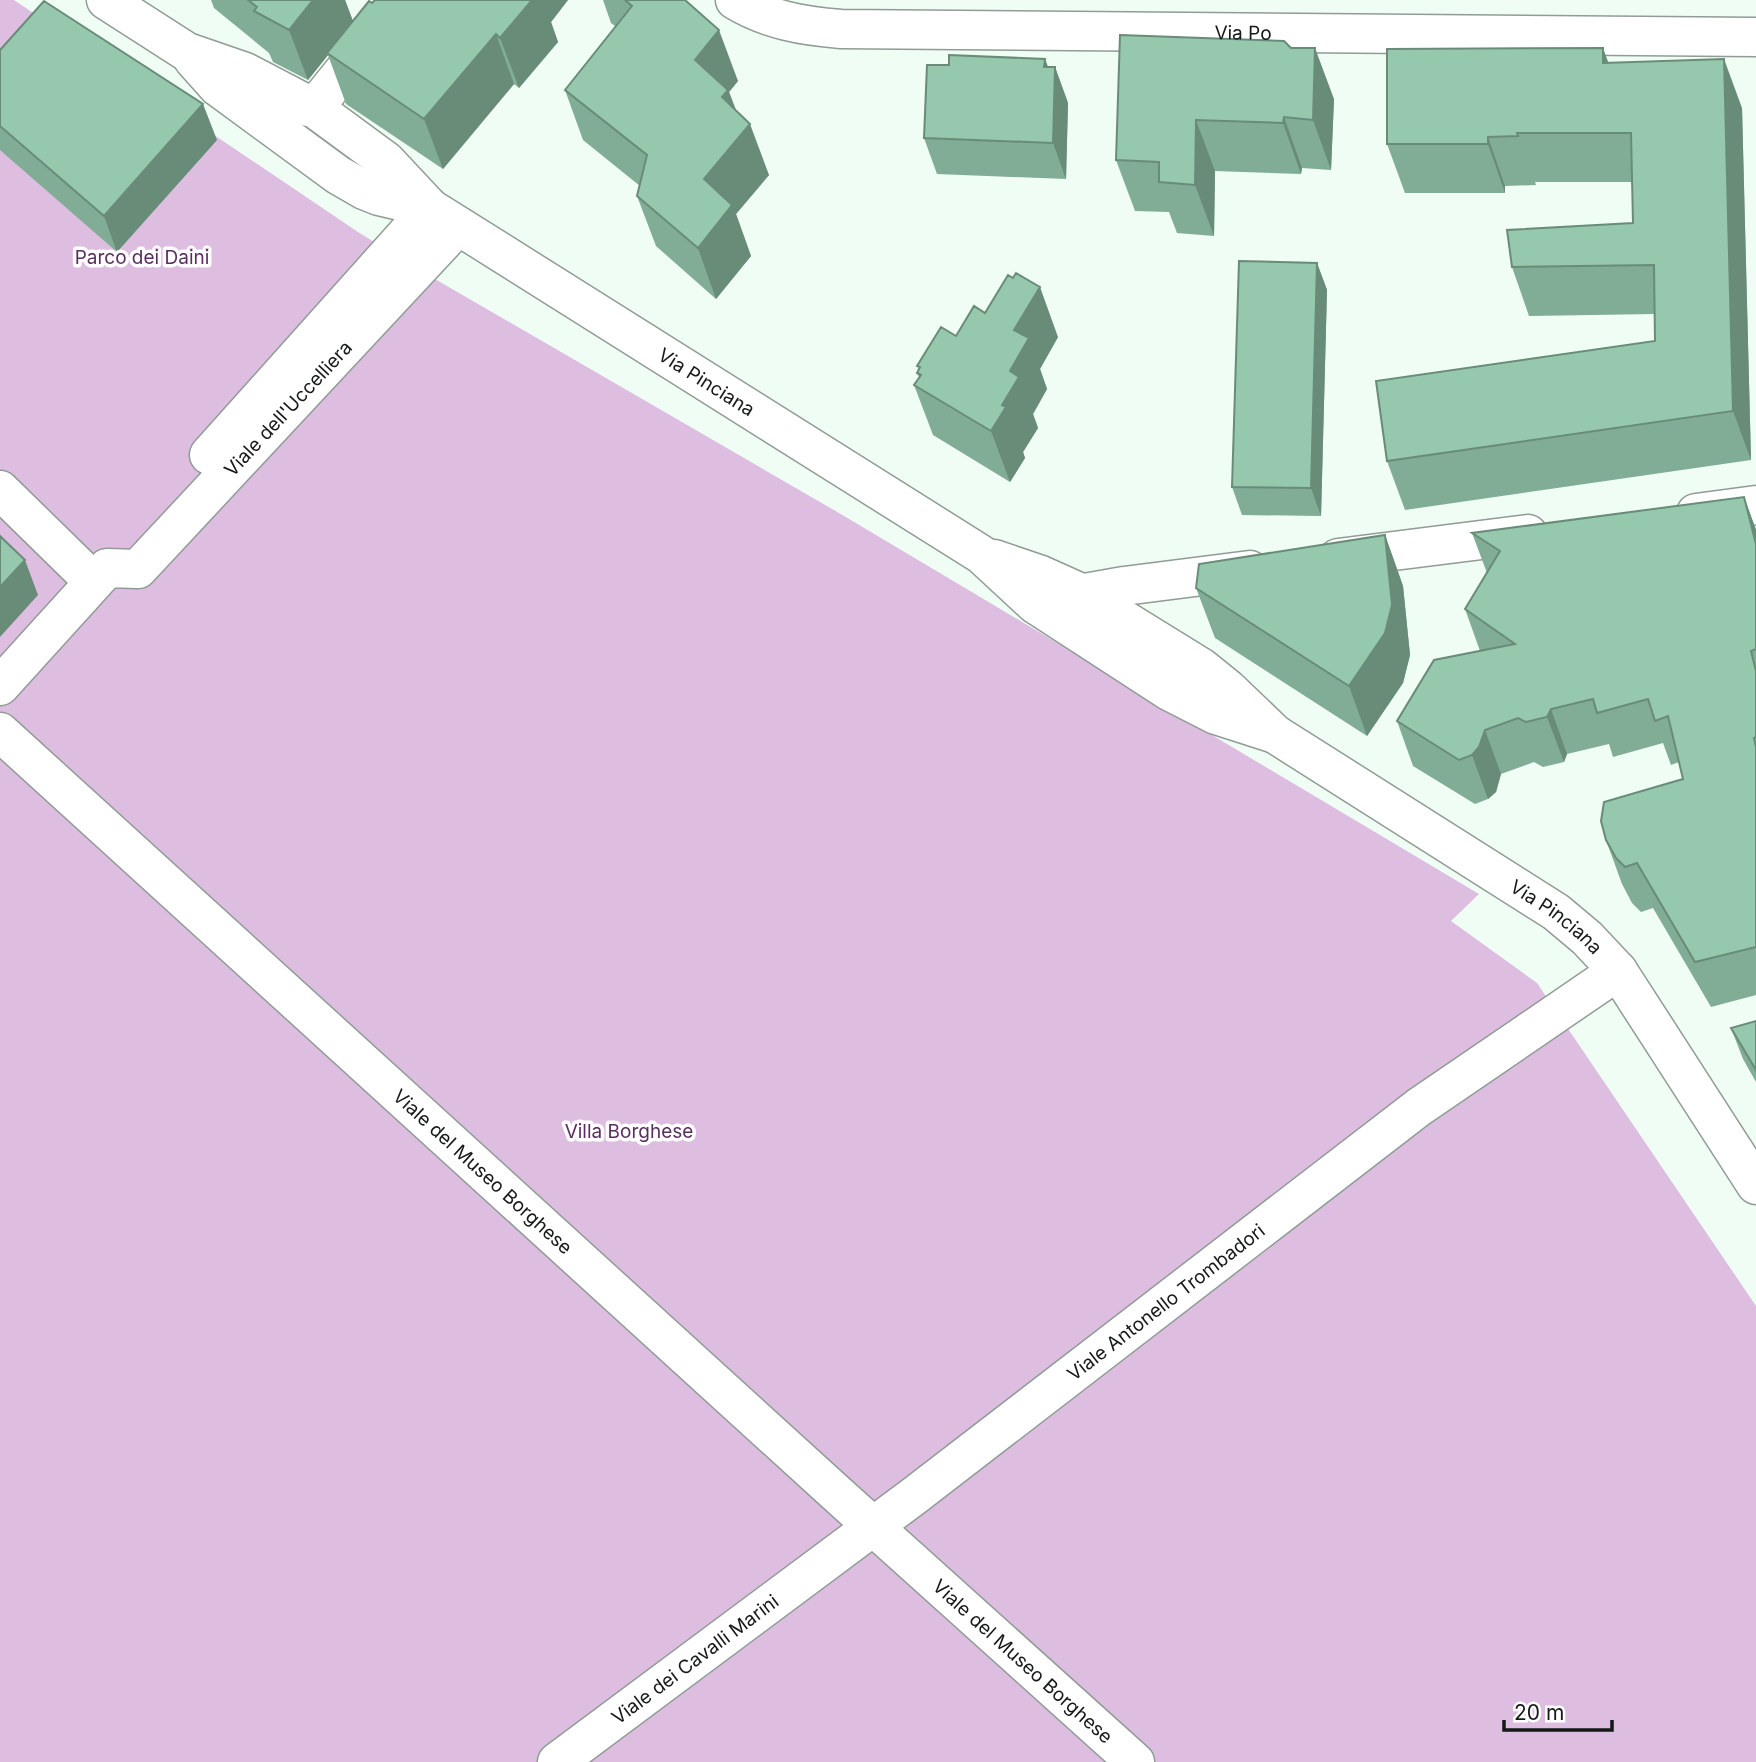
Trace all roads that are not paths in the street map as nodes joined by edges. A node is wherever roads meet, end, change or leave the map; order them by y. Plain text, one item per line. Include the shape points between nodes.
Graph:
1 (106, 0) edge
2 (401, 0) edge
3 (735, 0) edge
4 (1756, 37) edge
5 (187, 52) junction
6 (218, 87) junction
7 (314, 108) junction
8 (444, 217) junction
9 (0, 490) edge
10 (1756, 505) edge
11 (1660, 517) edge
12 (1564, 530) edge
13 (982, 555) junction
14 (100, 574) junction
15 (1079, 592) junction
16 (1035, 604) junction
17 (0, 686) edge
18 (0, 732) edge
19 (1276, 734) junction
20 (1618, 971) junction
21 (1756, 1185) edge
22 (873, 1526) junction
23 (557, 1762) edge
24 (1135, 1762) edge

1 - 5 street, Via Pinciana
2 - 7 street
3 - 4 street, Via Po via 766,16 841,29
5 - 6 street, Via Pinciana
5 - 7 street, Via Pinciana via 245,72
6 - 7 street, Via Pinciana
6 - 8 street, Via Pinciana via 350,182
7 - 8 street, Via Pinciana via 386,161
8 - 13 street, Via Pinciana
8 - 14 street, Viale dell'Uccelliera
9 - 14 street
10 - 11 street
12 - 15 street
13 - 15 street, Via Pinciana
13 - 16 street, Via Pinciana
14 - 17 street, Viale dell'Uccelliera
15 - 16 street
15 - 19 street, Via Pinciana via 1209,673
16 - 19 street, Via Pinciana via 1177,696 1216,715
18 - 22 street, Viale del Museo Borghese
19 - 20 street, Via Pinciana via 1546,905
20 - 21 street, Via Pinciana
20 - 22 street, Viale Antonello Trombadori via 1419,1107
22 - 23 street, Viale dei Cavalli Marini
22 - 24 street, Viale del Museo Borghese

